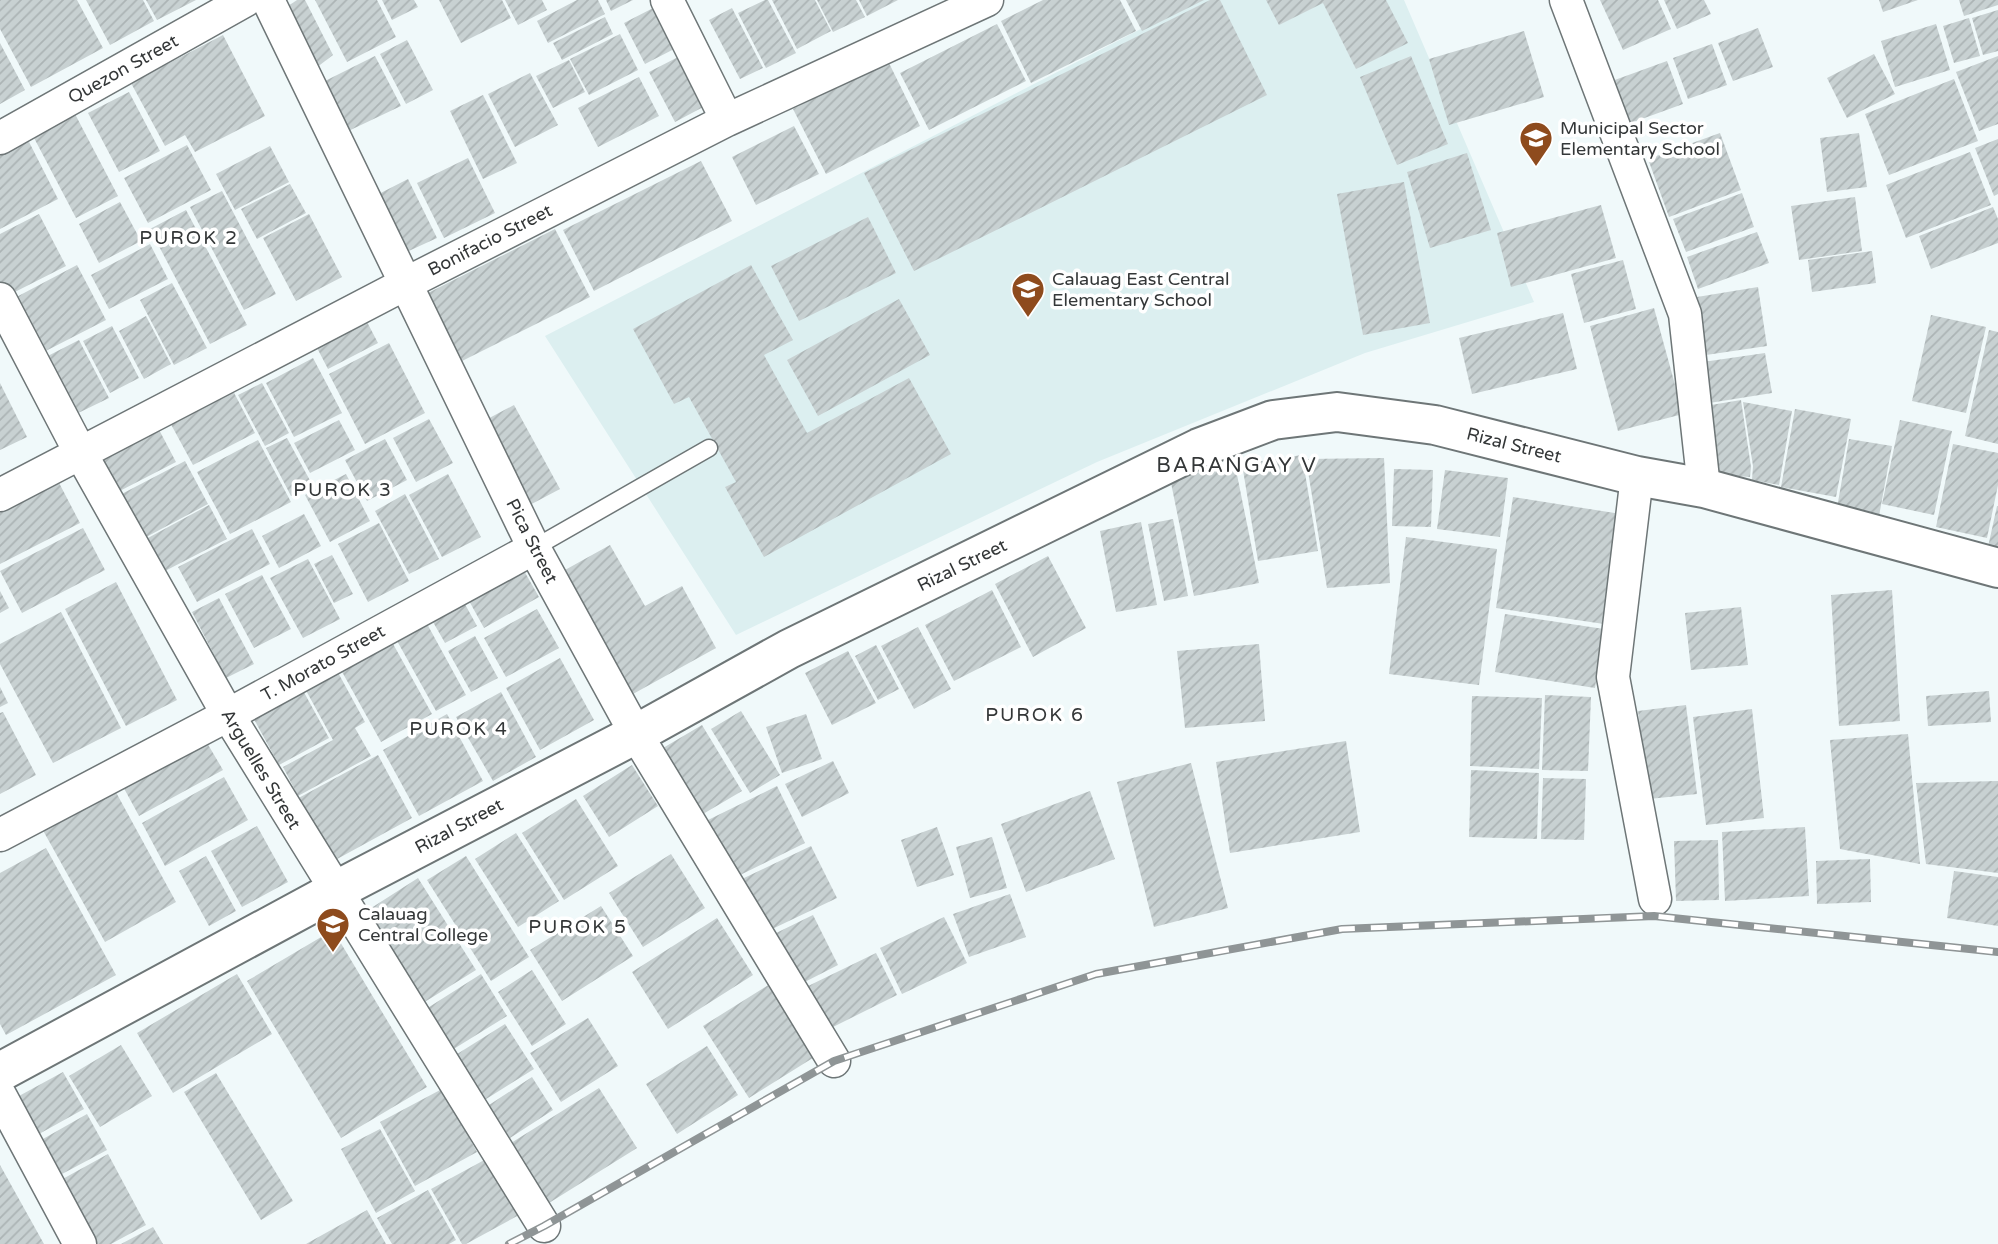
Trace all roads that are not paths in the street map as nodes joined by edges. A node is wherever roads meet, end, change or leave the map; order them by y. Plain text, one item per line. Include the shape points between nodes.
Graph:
1 (246, 0) edge
2 (268, 0) edge
3 (667, 0) edge
4 (987, 0) edge
5 (1566, 0) edge
6 (727, 120) junction
7 (0, 138) edge
8 (405, 284) junction
9 (0, 299) edge
10 (709, 448) dead end
11 (81, 454) junction
12 (1637, 476) junction
13 (1704, 488) junction
14 (0, 495) edge
15 (534, 548) junction
16 (1998, 568) edge
17 (228, 715) junction
18 (636, 734) junction
19 (0, 835) edge
20 (335, 891) junction
21 (1655, 899) dead end
22 (834, 1061) dead end
23 (0, 1072) edge
24 (0, 1095) edge
25 (544, 1226) dead end
26 (80, 1244) edge

1 - 7 street, Quezon Street
2 - 8 street, Pica Street
3 - 6 street
4 - 6 street, Bonifacio Street
5 - 13 street via 1685,314
6 - 8 street, Bonifacio Street
8 - 11 street, Bonifacio Street
8 - 15 street, Pica Street
9 - 11 street, Arguelles Street
10 - 15 lane
11 - 14 street, Bonifacio Street
11 - 17 street, Arguelles Street
12 - 13 street, Rizal Street
12 - 18 street, Rizal Street via 1435,425 1337,412 1273,420 1199,448 789,649
12 - 21 street via 1614,677
13 - 16 street, Rizal Street
15 - 17 street, T. Morato Street
15 - 18 street, Pica Street
17 - 19 street, T. Morato Street
17 - 20 street, Arguelles Street
18 - 20 street, Rizal Street
18 - 22 street, Pica Street
20 - 23 street, Rizal Street
20 - 25 street, Arguelles Street
24 - 26 street

